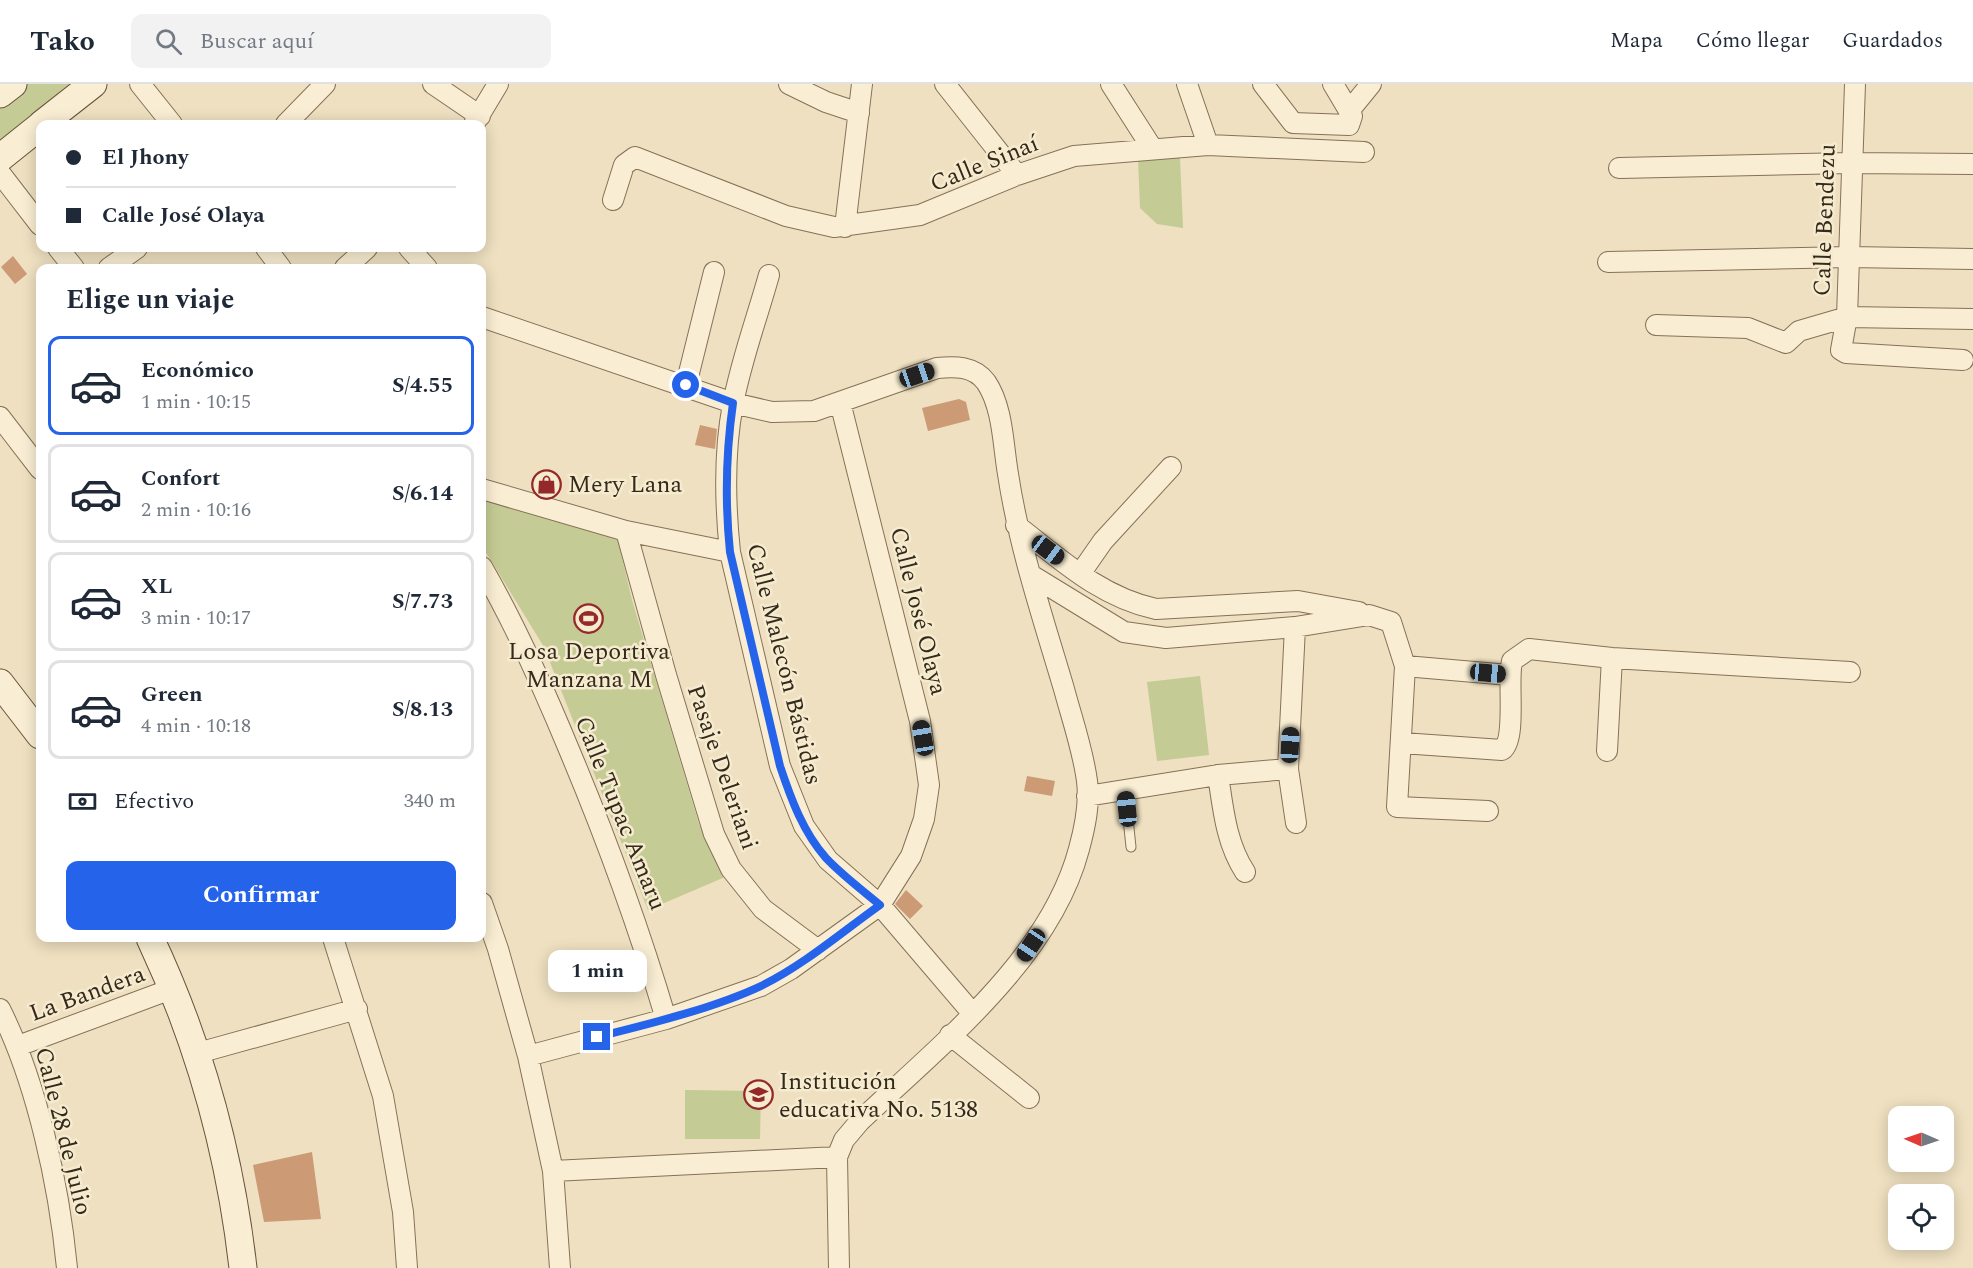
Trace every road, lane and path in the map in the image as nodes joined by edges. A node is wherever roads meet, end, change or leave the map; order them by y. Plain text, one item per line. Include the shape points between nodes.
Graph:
1 (13, 84) edge
2 (93, 84) edge
3 (140, 84) edge
4 (325, 84) edge
5 (433, 84) edge
6 (498, 84) edge
7 (789, 84) edge
8 (862, 84) edge
9 (945, 84) edge
10 (1111, 84) edge
11 (1187, 84) edge
12 (1263, 84) edge
13 (1333, 84) edge
14 (1371, 84) edge
15 (1855, 84) edge
16 (822, 93) edge
17 (0, 94) edge
18 (1349, 111) junction
19 (858, 113) junction
20 (47, 120) edge
21 (169, 120) edge
22 (290, 120) edge
23 (477, 120) edge
24 (36, 129) edge
25 (1208, 145) junction
26 (1152, 147) junction
27 (1364, 152) dead end
28 (0, 158) edge
29 (1850, 163) junction
30 (1973, 164) edge
31 (1619, 168) dead end
32 (0, 173) edge
33 (1017, 175) junction
34 (613, 200) dead end
35 (36, 220) edge
36 (845, 227) junction
37 (61, 252) edge
38 (131, 252) edge
39 (363, 252) edge
40 (413, 252) edge
41 (1849, 257) junction
42 (1973, 259) edge
43 (1608, 262) dead end
44 (71, 264) edge
45 (114, 264) edge
46 (349, 264) edge
47 (423, 264) edge
48 (714, 272) dead end
49 (769, 275) dead end
50 (1847, 317) junction
51 (486, 318) edge
52 (1973, 319) edge
53 (1656, 325) dead end
54 (1963, 360) dead end
55 (686, 385) junction
56 (840, 402) junction
57 (733, 403) junction
58 (0, 417) edge
59 (36, 464) edge
60 (1171, 467) dead end
61 (486, 490) edge
62 (1016, 525) junction
63 (626, 531) junction
64 (730, 552) junction
65 (1080, 574) junction
66 (1031, 575) junction
67 (489, 597) edge
68 (1369, 615) junction
69 (1295, 627) junction
70 (1612, 658) junction
71 (1406, 666) junction
72 (1850, 672) dead end
73 (1509, 675) junction
74 (0, 683) edge
75 (36, 730) edge
76 (1402, 743) junction
77 (1607, 751) dead end
78 (1288, 769) junction
79 (1218, 775) junction
80 (1125, 790) junction
81 (1088, 796) junction
82 (1488, 811) dead end
83 (1296, 823) dead end
84 (1131, 847) dead end
85 (1245, 872) dead end
86 (880, 905) junction
87 (486, 914) edge
88 (152, 942) edge
89 (334, 942) edge
90 (818, 950) junction
91 (174, 988) junction
92 (0, 1009) edge
93 (357, 1009) junction
94 (973, 1014) junction
95 (666, 1019) junction
96 (951, 1035) junction
97 (18, 1046) junction
98 (198, 1053) junction
99 (528, 1056) junction
100 (1029, 1098) dead end
101 (837, 1157) junction
102 (553, 1171) junction
103 (67, 1268) edge
104 (243, 1268) edge
105 (407, 1268) edge
106 (560, 1268) edge
107 (840, 1268) edge

1 - 17 street
2 - 20 street
3 - 21 street
4 - 22 street
5 - 23 street
6 - 23 street
7 - 16 street
8 - 19 street
9 - 33 street
10 - 26 street
11 - 25 street
12 - 18 street via 1293,123 1348,125 1352,116
13 - 18 street
14 - 18 street
15 - 29 street, Calle Bendezu
16 - 19 street
19 - 36 street
24 - 28 street
25 - 26 street, Calle Sinaí
25 - 27 street, Calle Sinaí
26 - 33 street, Calle Sinaí via 1074,156
29 - 30 street
29 - 31 street
29 - 41 street, Calle Bendezu
32 - 35 street
33 - 36 street, Calle Sinaí via 920,215
34 - 36 street, Calle Sinaí via 624,165 636,157 786,216 824,227
37 - 44 street
38 - 45 street
39 - 46 street
40 - 47 street
41 - 42 street
41 - 43 street
41 - 50 street, Calle Bendezu
48 - 55 street
49 - 57 street, Calle Malecón Bástidas
50 - 52 street
50 - 53 street via 1799,331 1786,343 1748,328
50 - 54 street, Calle Bendezu via 1840,343 1841,351 1846,353
51 - 55 street
55 - 57 street
56 - 57 street via 814,411 785,413
56 - 62 street via 937,368 974,371 997,405
56 - 86 street, Calle José Olaya via 920,721 929,785 924,819 911,856
57 - 64 street, Calle Malecón Bástidas via 727,521
58 - 59 street
60 - 65 street via 1103,542
61 - 63 street
62 - 65 street
62 - 66 street
63 - 64 street
63 - 90 street, Pasaje Deleriani via 714,834 731,869 763,909
64 - 86 street, Calle Malecón Bástidas via 780,766 792,800 822,853
65 - 68 street via 1116,597 1156,609 1298,600
66 - 69 street via 1124,632 1166,638
66 - 81 street via 1082,752
67 - 95 street, Calle Tupac Amaru via 549,702 608,844
68 - 69 street
68 - 71 street via 1391,622
69 - 78 street
70 - 72 street
70 - 73 street via 1529,649 1512,661
70 - 77 street
71 - 73 street
71 - 76 street
73 - 76 street via 1510,737 1502,750
74 - 75 street
76 - 82 street via 1397,807
78 - 79 street
78 - 83 street
79 - 80 street
79 - 85 street via 1226,825 1235,857
80 - 81 street
80 - 84 lane
81 - 94 street via 1079,851 1060,896 1021,960
86 - 90 street, Calle José Olaya
86 - 94 street, Calle Malecón Bástidas
87 - 99 street
88 - 91 street
89 - 93 street
90 - 95 street, Calle José Olaya via 761,986
91 - 97 street, La Bandera
91 - 98 street
92 - 97 street, Calle 28 de Julio
93 - 98 street
93 - 105 street via 383,1096 403,1212
94 - 96 street
95 - 99 street, Calle José Olaya
96 - 100 street
96 - 101 street via 860,1121 844,1140
97 - 103 street, Calle 28 de Julio via 50,1163
98 - 104 street via 216,1118
99 - 102 street
101 - 102 street
101 - 107 street
102 - 106 street

